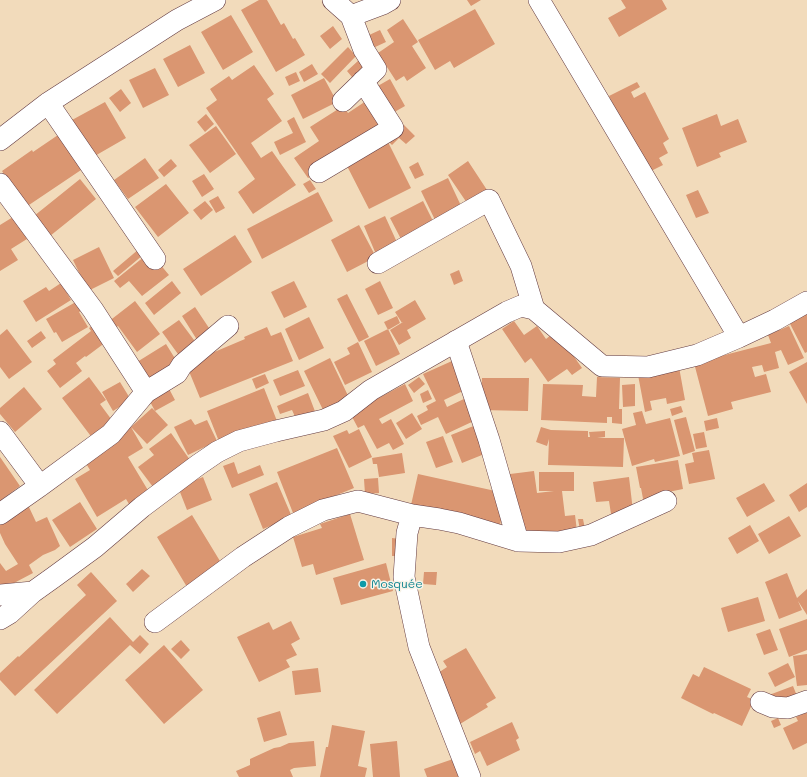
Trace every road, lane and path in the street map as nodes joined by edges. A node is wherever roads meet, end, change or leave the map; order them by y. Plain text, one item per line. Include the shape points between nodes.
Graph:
1 (215, 0) edge
2 (333, 0) edge
3 (390, 0) edge
4 (539, 0) edge
5 (351, 16) junction
6 (363, 81) junction
7 (342, 101) dead end
8 (48, 103) junction
9 (0, 140) edge
10 (319, 172) dead end
11 (0, 184) edge
12 (155, 259) dead end
13 (378, 263) dead end
14 (807, 302) edge
15 (534, 309) junction
16 (228, 326) dead end
17 (739, 337) junction
18 (456, 341) junction
19 (146, 392) junction
20 (0, 432) edge
21 (40, 486) junction
22 (666, 501) dead end
23 (0, 514) edge
24 (412, 516) junction
25 (518, 541) junction
26 (33, 592) junction
27 (0, 595) edge
28 (0, 619) edge
29 (155, 622) dead end
30 (807, 700) edge
31 (761, 702) dead end
32 (470, 777) edge

1 - 8 street via 177,20
2 - 5 street
3 - 5 street
4 - 17 street
5 - 6 street via 364,50 376,69
6 - 7 street
6 - 10 street via 393,128
8 - 9 street
8 - 12 street
11 - 19 street via 94,310
13 - 15 street via 489,200 521,266
14 - 17 street
15 - 17 street via 602,366 648,367 697,355
15 - 18 street via 521,306
16 - 19 street via 182,365 177,373
18 - 25 street via 490,440
18 - 26 street via 371,390 338,414 324,420 239,441 217,452
19 - 21 street via 111,434
20 - 21 street
21 - 23 street
22 - 25 street via 591,535 559,542
24 - 25 street via 459,523
24 - 29 street via 358,501 323,510 289,527 243,557
24 - 32 street via 407,533 404,577 419,647
26 - 27 street
26 - 28 street
30 - 31 street via 788,708 773,707

